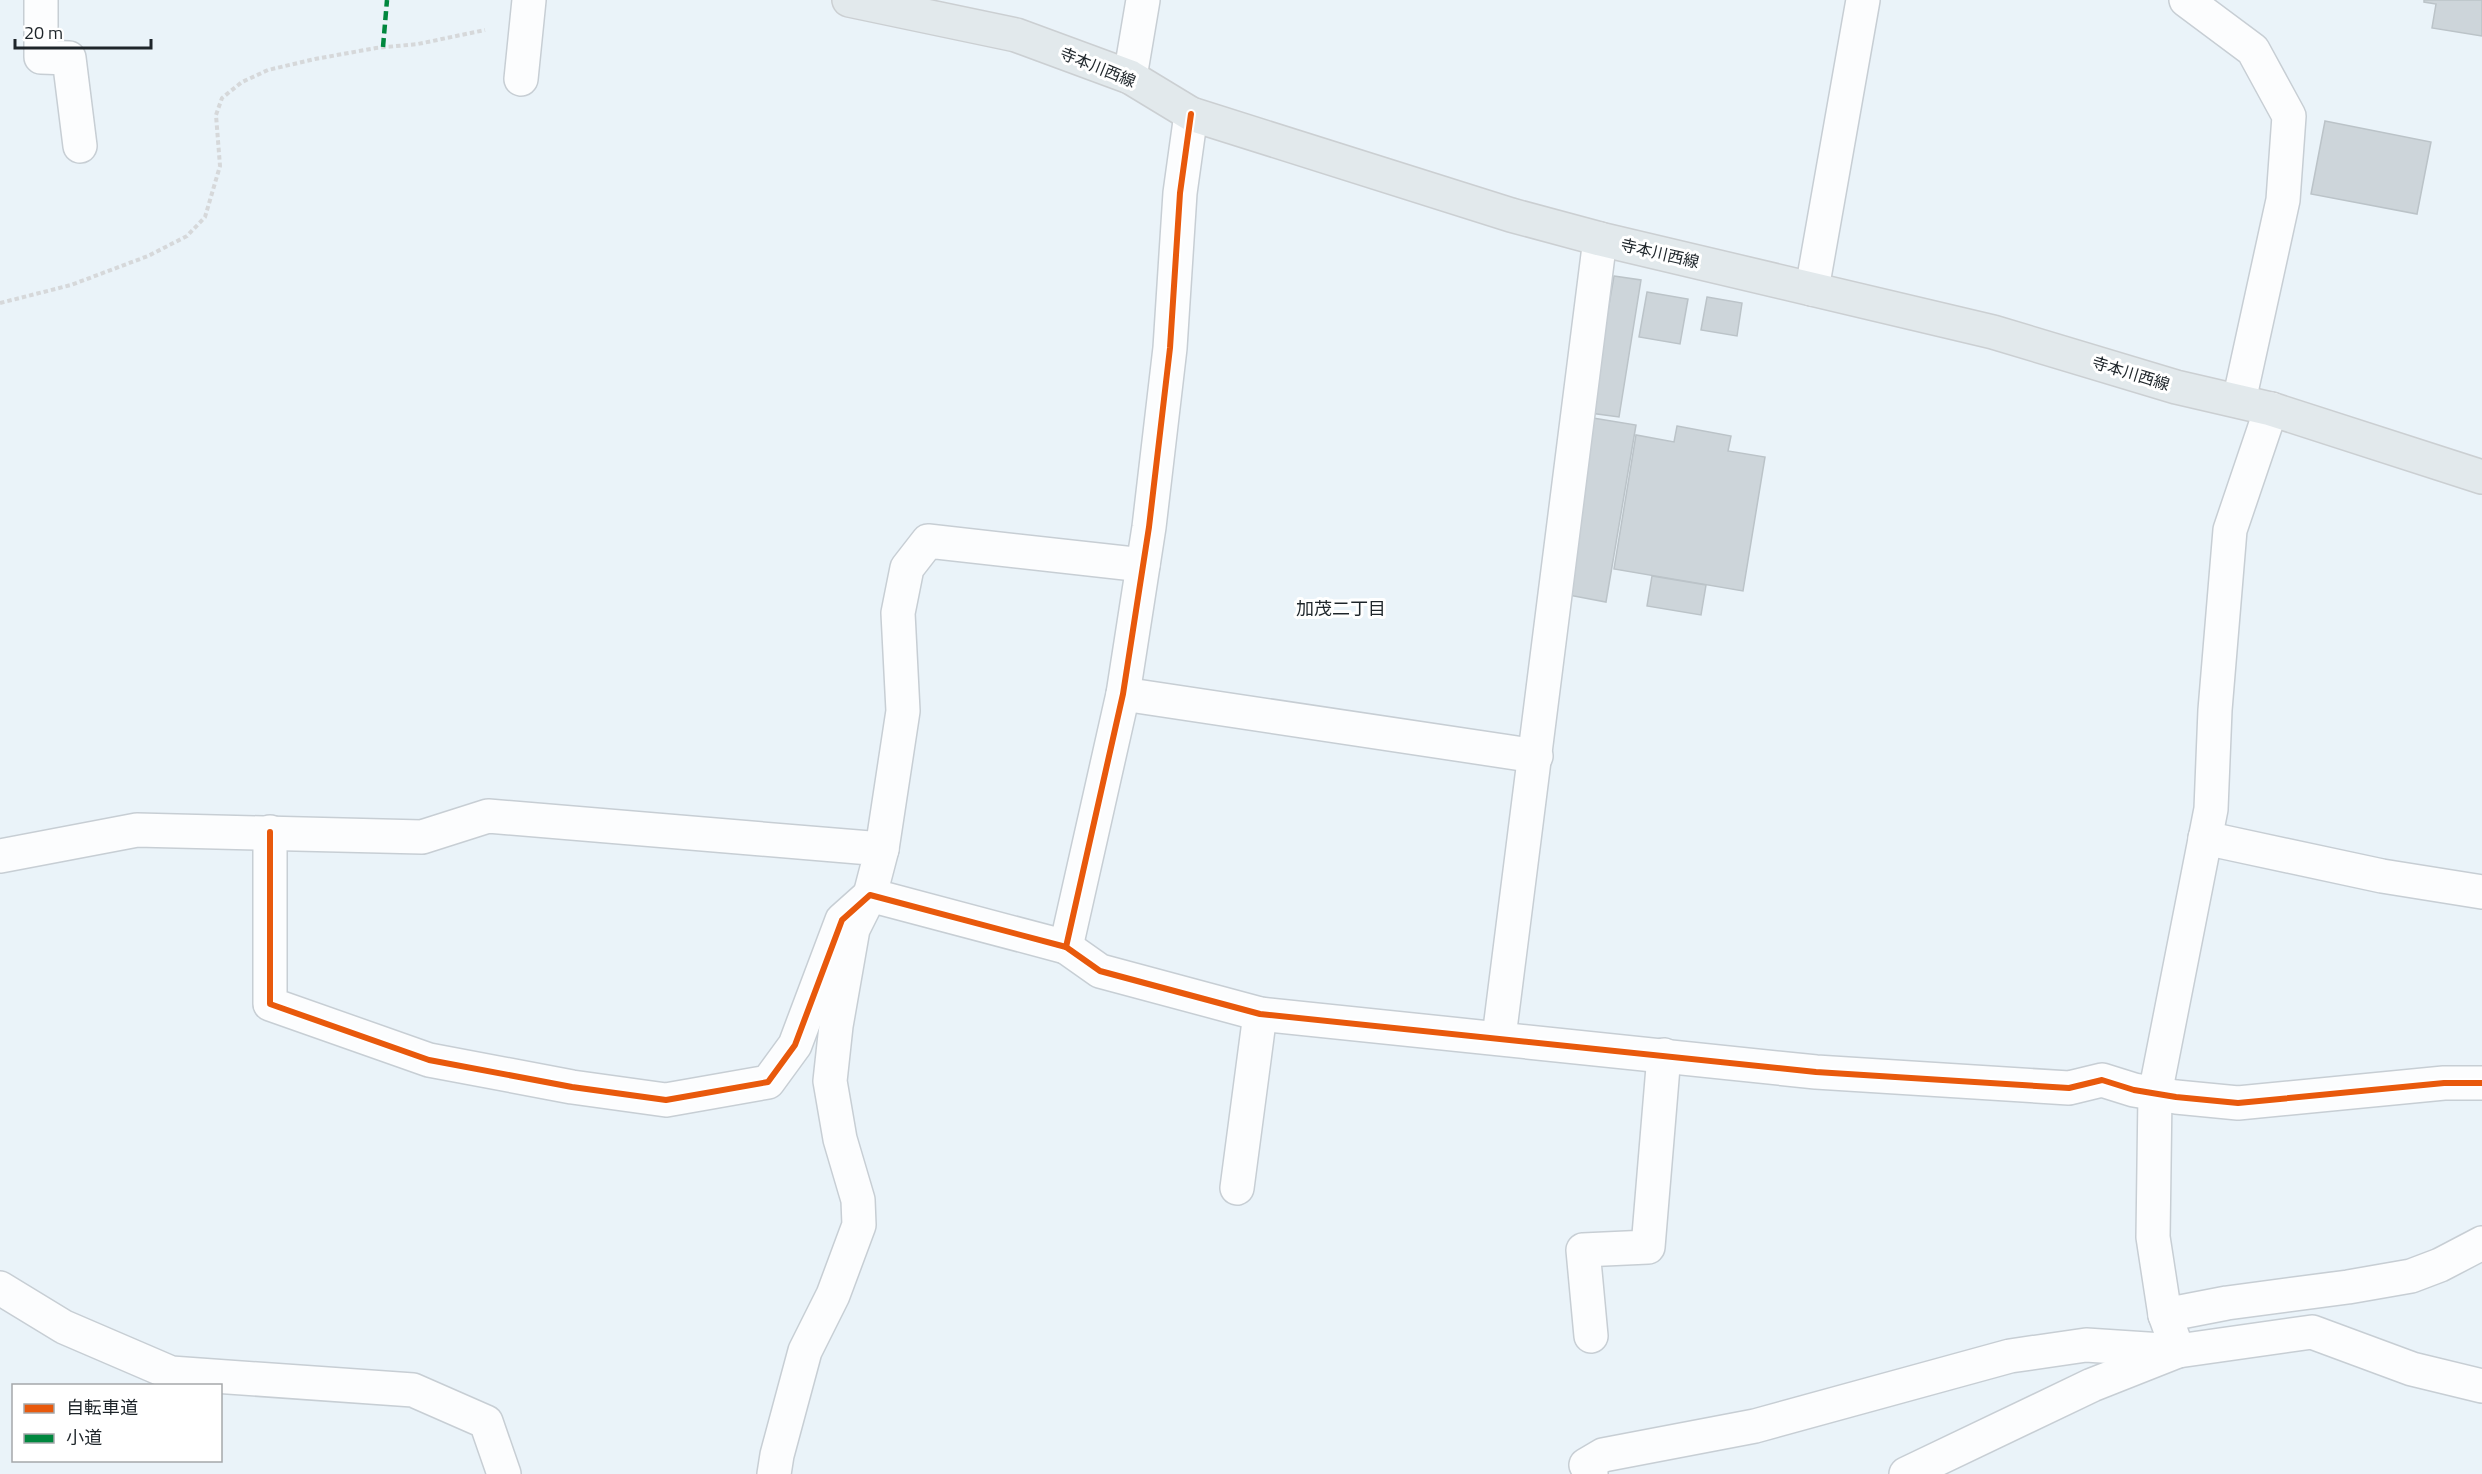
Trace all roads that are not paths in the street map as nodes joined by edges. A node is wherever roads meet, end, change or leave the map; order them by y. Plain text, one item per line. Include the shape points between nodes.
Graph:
1 (41, 0) edge
2 (849, 0) edge
3 (1143, 0) edge
4 (1863, 0) edge
5 (2186, 0) edge
6 (528, 9) edge
7 (1130, 77) junction
8 (520, 79) dead end
9 (1191, 114) junction
10 (80, 146) dead end
11 (1600, 239) junction
12 (1812, 289) junction
13 (2239, 401) junction
14 (2271, 408) junction
15 (2482, 477) edge
16 (1143, 565) junction
17 (1123, 694) junction
18 (1536, 756) junction
19 (270, 832) junction
20 (2205, 838) junction
21 (882, 849) junction
22 (0, 856) edge
23 (2482, 892) edge
24 (870, 895) junction
25 (1066, 947) junction
26 (1260, 1014) junction
27 (1498, 1037) junction
28 (1664, 1055) junction
29 (2482, 1083) edge
30 (2155, 1094) junction
31 (1237, 1188) dead end
32 (2482, 1243) edge
33 (0, 1288) edge
34 (2166, 1315) junction
35 (1591, 1336) dead end
36 (2178, 1351) junction
37 (2482, 1386) edge
38 (504, 1474) edge
39 (774, 1474) edge
40 (1591, 1474) edge
41 (1906, 1474) edge

1 - 10 street via 41,57 69,58
2 - 7 main road, 寺本川西線 via 1016,35
3 - 7 street
4 - 12 street
5 - 13 street via 2253,50 2289,116 2283,200
6 - 8 street
7 - 9 main road, 寺本川西線
9 - 11 main road, 寺本川西線 via 1511,215
9 - 16 street via 1180,193 1170,348
11 - 12 main road, 寺本川西線
11 - 18 street
12 - 13 main road, 寺本川西線 via 1994,332 2176,387
13 - 14 main road, 寺本川西線
14 - 15 main road, 寺本川西線
14 - 20 street via 2230,530 2211,809
16 - 17 street
16 - 21 street via 928,540 907,568 898,613 903,711
17 - 18 street
17 - 25 street
18 - 27 street
19 - 21 street via 422,837 488,816
19 - 22 street via 137,830
19 - 24 street via 270,1004 429,1060 666,1100 768,1082 795,1045 842,920
20 - 23 street via 2382,876
20 - 30 street
21 - 24 street
24 - 25 street
24 - 39 street via 853,929 830,1081 840,1139 858,1200 859,1225 833,1295 805,1351
25 - 26 street via 1100,971
26 - 27 street
26 - 31 street
27 - 28 street
28 - 30 street via 1816,1072 2069,1088 2102,1080
28 - 35 street via 1648,1247 1583,1250
29 - 30 street via 2444,1083 2238,1103
30 - 34 street via 2153,1237
32 - 34 street via 2411,1276
33 - 38 street via 64,1327 171,1373 413,1390 486,1422
34 - 36 street
36 - 37 street via 2312,1332 2412,1369
36 - 40 street via 2086,1344 2010,1356 1755,1426 1603,1455 1586,1465
36 - 41 street via 2092,1384

